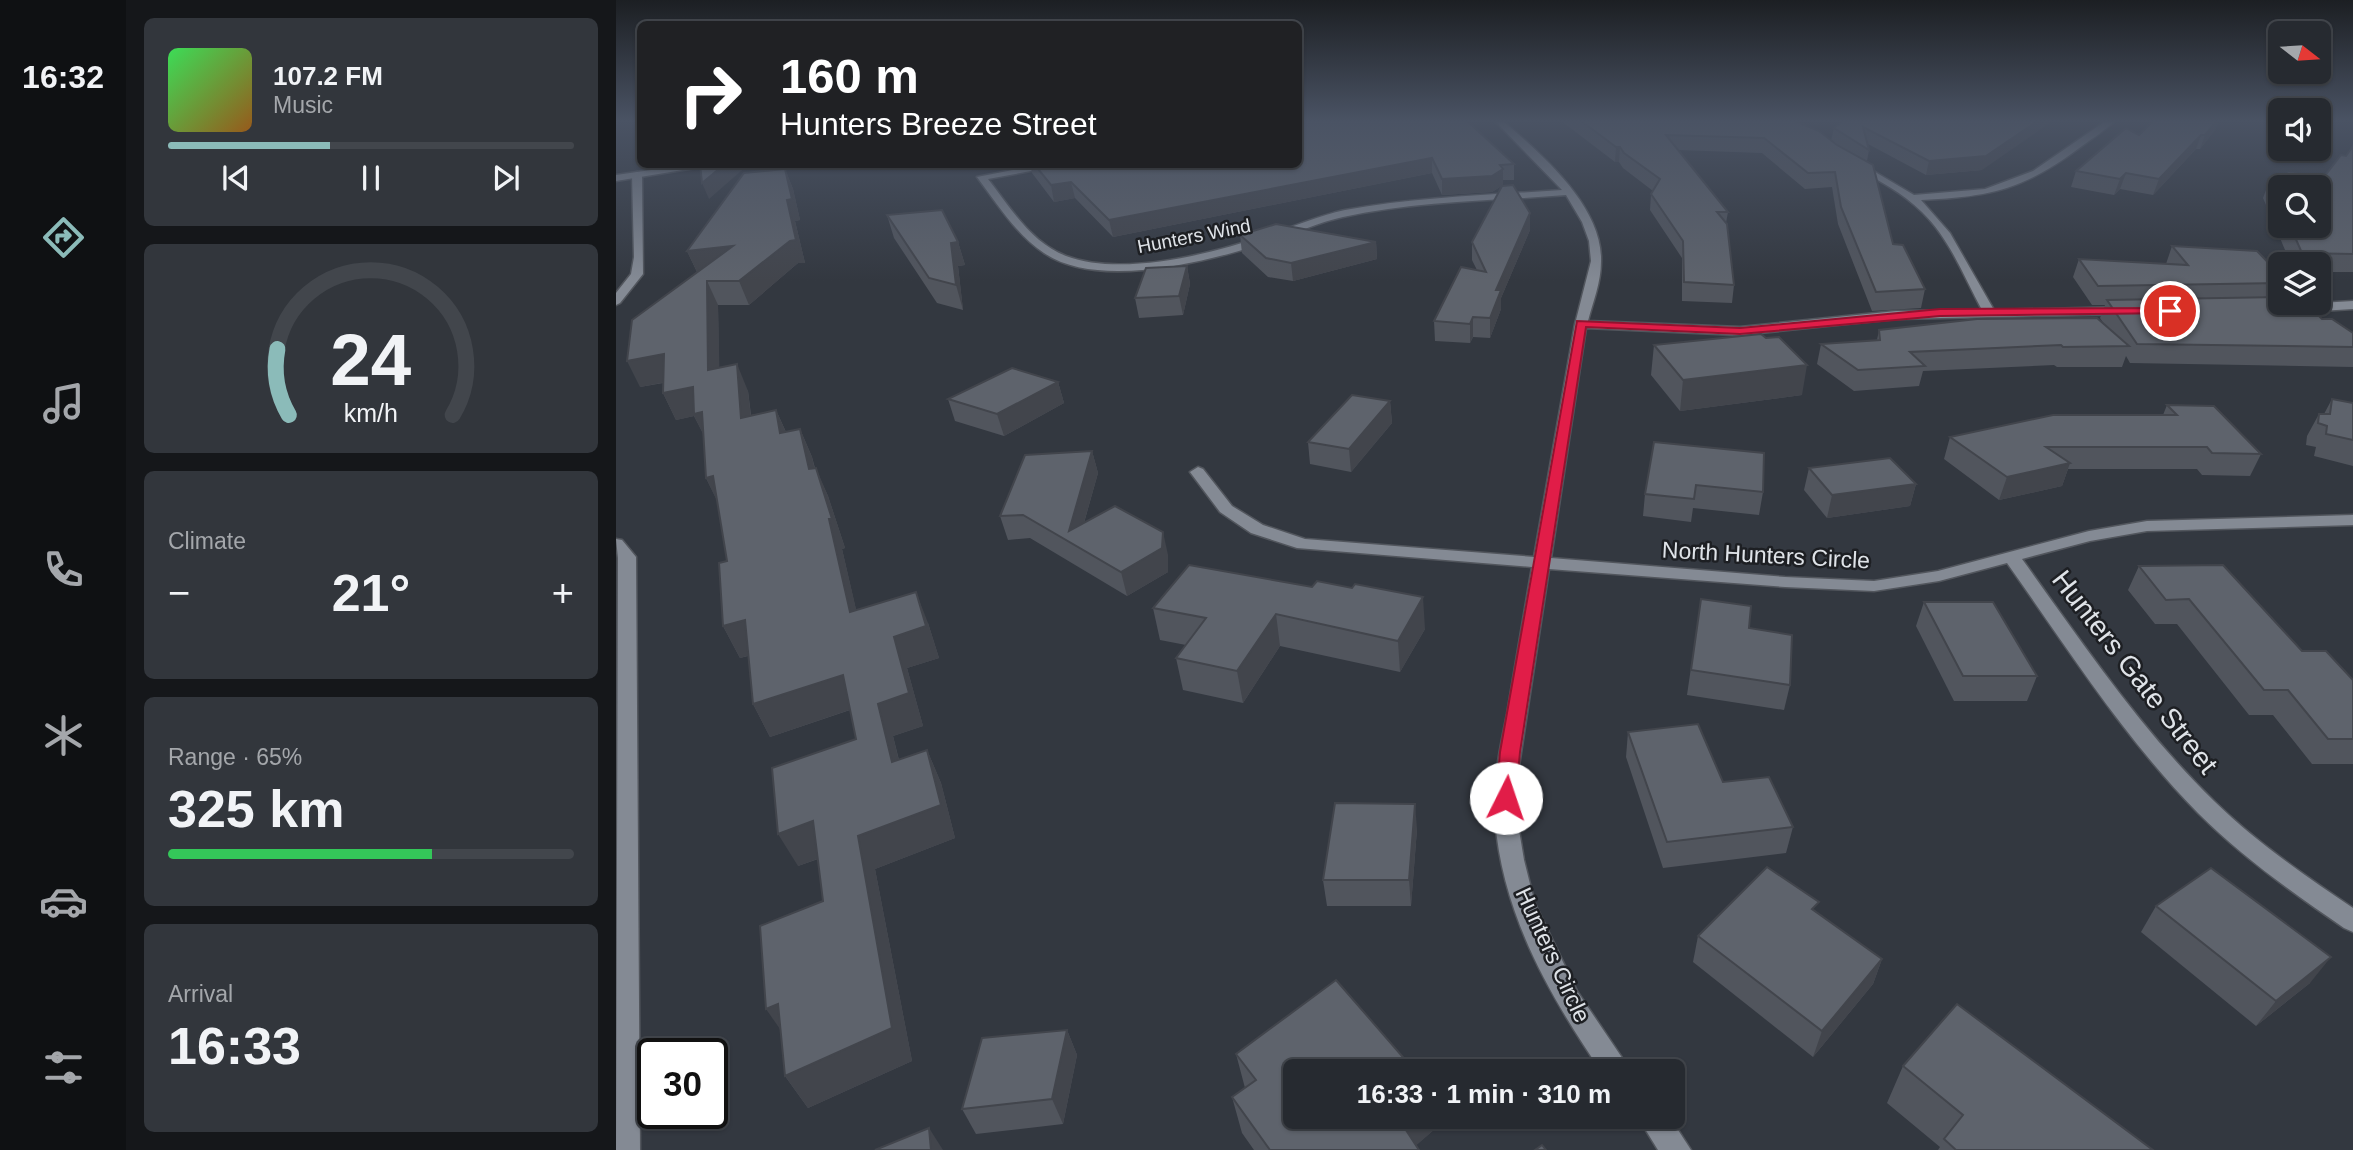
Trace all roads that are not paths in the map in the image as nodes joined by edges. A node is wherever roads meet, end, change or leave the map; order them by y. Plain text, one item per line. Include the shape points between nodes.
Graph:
1 (646, 174) edge
2 (1003, 174) edge
3 (1552, 174) edge
4 (1873, 174) edge
5 (2034, 174) edge
6 (637, 175) junction
7 (616, 178) edge
8 (1570, 192) junction
9 (1912, 198) junction
10 (616, 301) edge
11 (2353, 305) edge
12 (2331, 306) edge
13 (2139, 311) edge
14 (1989, 312) junction
15 (1581, 324) junction
16 (1198, 472) dead end
17 (2353, 520) edge
18 (616, 544) edge
19 (2010, 555) junction
20 (1540, 563) junction
21 (622, 725) edge
22 (2353, 921) edge
23 (1609, 1059) edge
24 (1661, 1129) edge
25 (625, 1150) edge
26 (1676, 1150) edge

1 - 6 street
2 - 8 street, Hunters Wind via 982,177 1042,250 1081,264 1121,266 1229,251 1342,215
3 - 8 street, Hunters Circle
4 - 9 street
5 - 9 street via 1983,192
6 - 7 street
6 - 10 street via 637,274
8 - 15 street, Hunters Circle via 1594,236 1596,261
9 - 14 street via 1941,227
11 - 12 street
13 - 14 street
14 - 15 street via 1896,315 1740,331
15 - 20 street, Hunters Circle
16 - 20 street, North Hunters Circle via 1226,509 1257,530 1303,544
17 - 19 street, North Hunters Circle via 2147,526
18 - 21 street via 627,557
19 - 20 street, North Hunters Circle via 1939,576 1874,586
19 - 22 street, Hunters Gate Street via 2149,745 2206,808 2287,876
20 - 23 street, Hunters Circle via 1506,779 1506,818 1523,904 1569,1000
21 - 25 street
24 - 26 street

